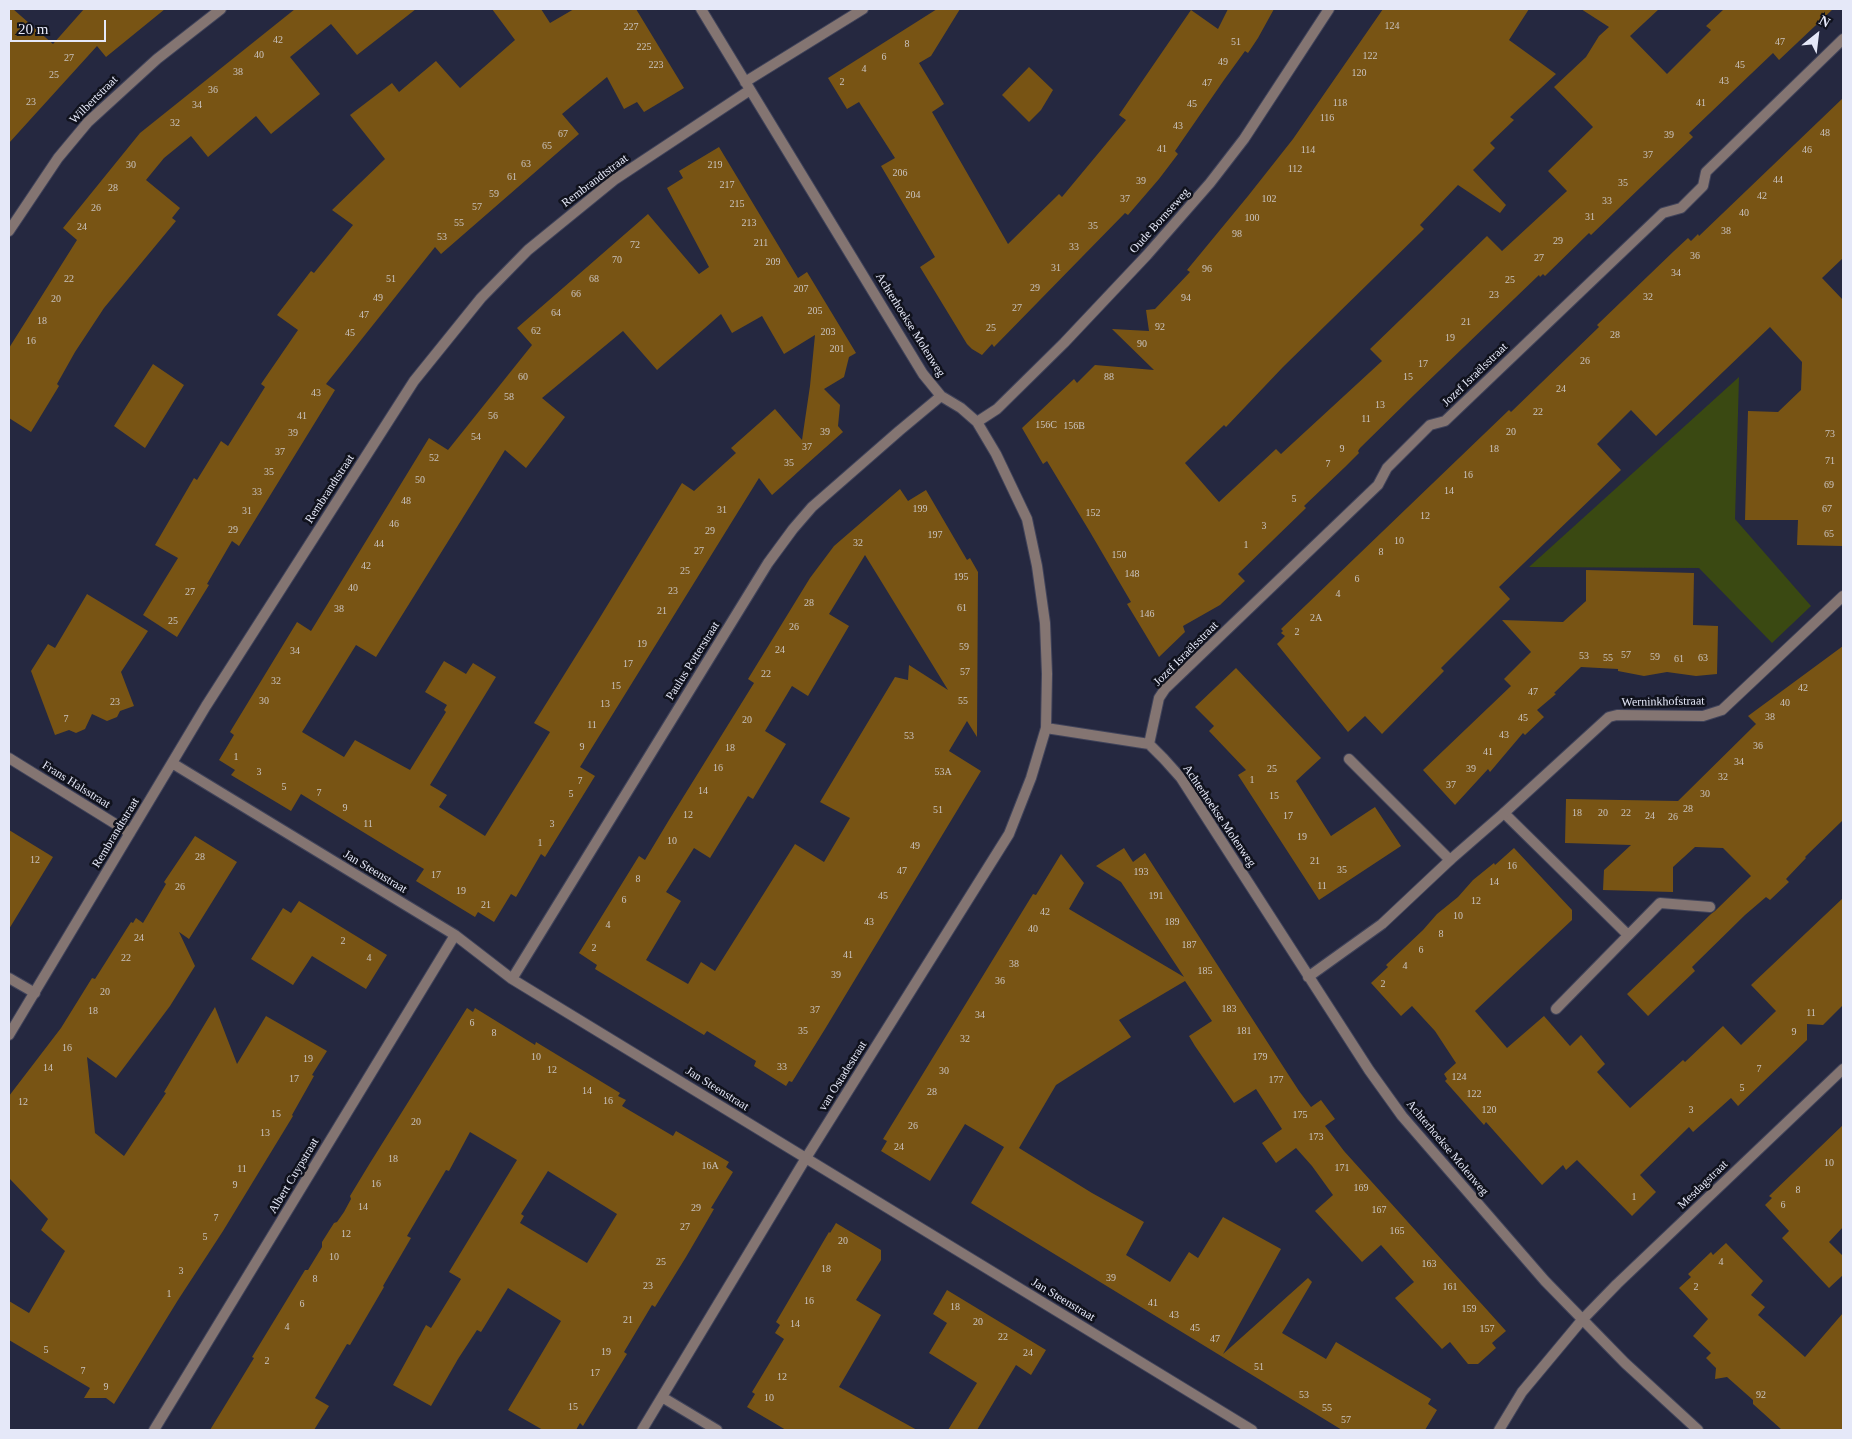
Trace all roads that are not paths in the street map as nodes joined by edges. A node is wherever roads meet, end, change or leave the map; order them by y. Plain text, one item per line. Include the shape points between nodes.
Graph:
1 (221, 9) edge
2 (701, 9) edge
3 (862, 9) edge
4 (1329, 9) edge
5 (1843, 39) edge
6 (748, 86) junction
7 (9, 231) edge
8 (941, 396) junction
9 (977, 422) junction
10 (1843, 596) edge
11 (1046, 728) junction
12 (1149, 744) junction
13 (9, 758) edge
14 (1349, 759) dead end
15 (172, 763) junction
16 (1504, 813) junction
17 (130, 833) junction
18 (1450, 860) junction
19 (1710, 907) dead end
20 (455, 935) junction
21 (1628, 935) junction
22 (1308, 977) junction
23 (9, 978) edge
24 (512, 979) junction
25 (35, 994) junction
26 (1556, 1009) dead end
27 (9, 1035) edge
28 (1843, 1069) edge
29 (806, 1158) junction
30 (1582, 1320) junction
31 (662, 1397) junction
32 (154, 1430) edge
33 (642, 1430) edge
34 (717, 1430) edge
35 (1252, 1430) edge
36 (1499, 1430) edge
37 (1698, 1430) edge

1 - 7 street, Wilbertstraat via 143,71 88,122 58,158
2 - 6 street, Achterhoekse Molenweg
3 - 6 street, Rembrandtstraat
4 - 9 street, Oude Bornseweg via 1244,139 1210,183 1064,343 997,409
5 - 12 street, Jozef Israëlsstraat via 1706,172 1703,186 1681,208 1663,212 1445,421 1430,425 1387,468 1378,485 1166,689 1159,698
6 - 8 street, Achterhoekse Molenweg via 923,374
6 - 15 street, Rembrandtstraat via 614,180 528,250 481,298 414,381
8 - 9 street, Achterhoekse Molenweg
8 - 24 street, Paulus Potterstraat via 812,508 783,542
9 - 11 street, Achterhoekse Molenweg via 1027,519 1045,623
10 - 16 street, Werninkhofstraat via 1722,710 1702,716 1609,717
11 - 12 street
11 - 29 street, van Ostadestraat via 1010,834
12 - 22 street, Achterhoekse Molenweg via 1181,778
13 - 17 street, Frans Halsstraat
14 - 18 street
15 - 17 street, Rembrandtstraat
15 - 20 street, Jan Steenstraat
16 - 18 street, Werninkhofstraat
16 - 21 street
17 - 25 street, Rembrandtstraat
18 - 22 street, Werninkhofstraat via 1382,924
19 - 21 street via 1660,902
20 - 24 street, Jan Steenstraat
20 - 32 street, Albert Cuypstraat
21 - 26 street
22 - 30 street, Achterhoekse Molenweg via 1402,1116
23 - 25 street
24 - 29 street, Jan Steenstraat
25 - 27 street, Rembrandtstraat
28 - 30 street, Mesdagstraat
29 - 31 street, van Ostadestraat
29 - 35 street, Jan Steenstraat
30 - 36 street, Mesdagstraat via 1522,1392
30 - 37 street, Achterhoekse Molenweg
31 - 33 street, van Ostadestraat
31 - 34 street

